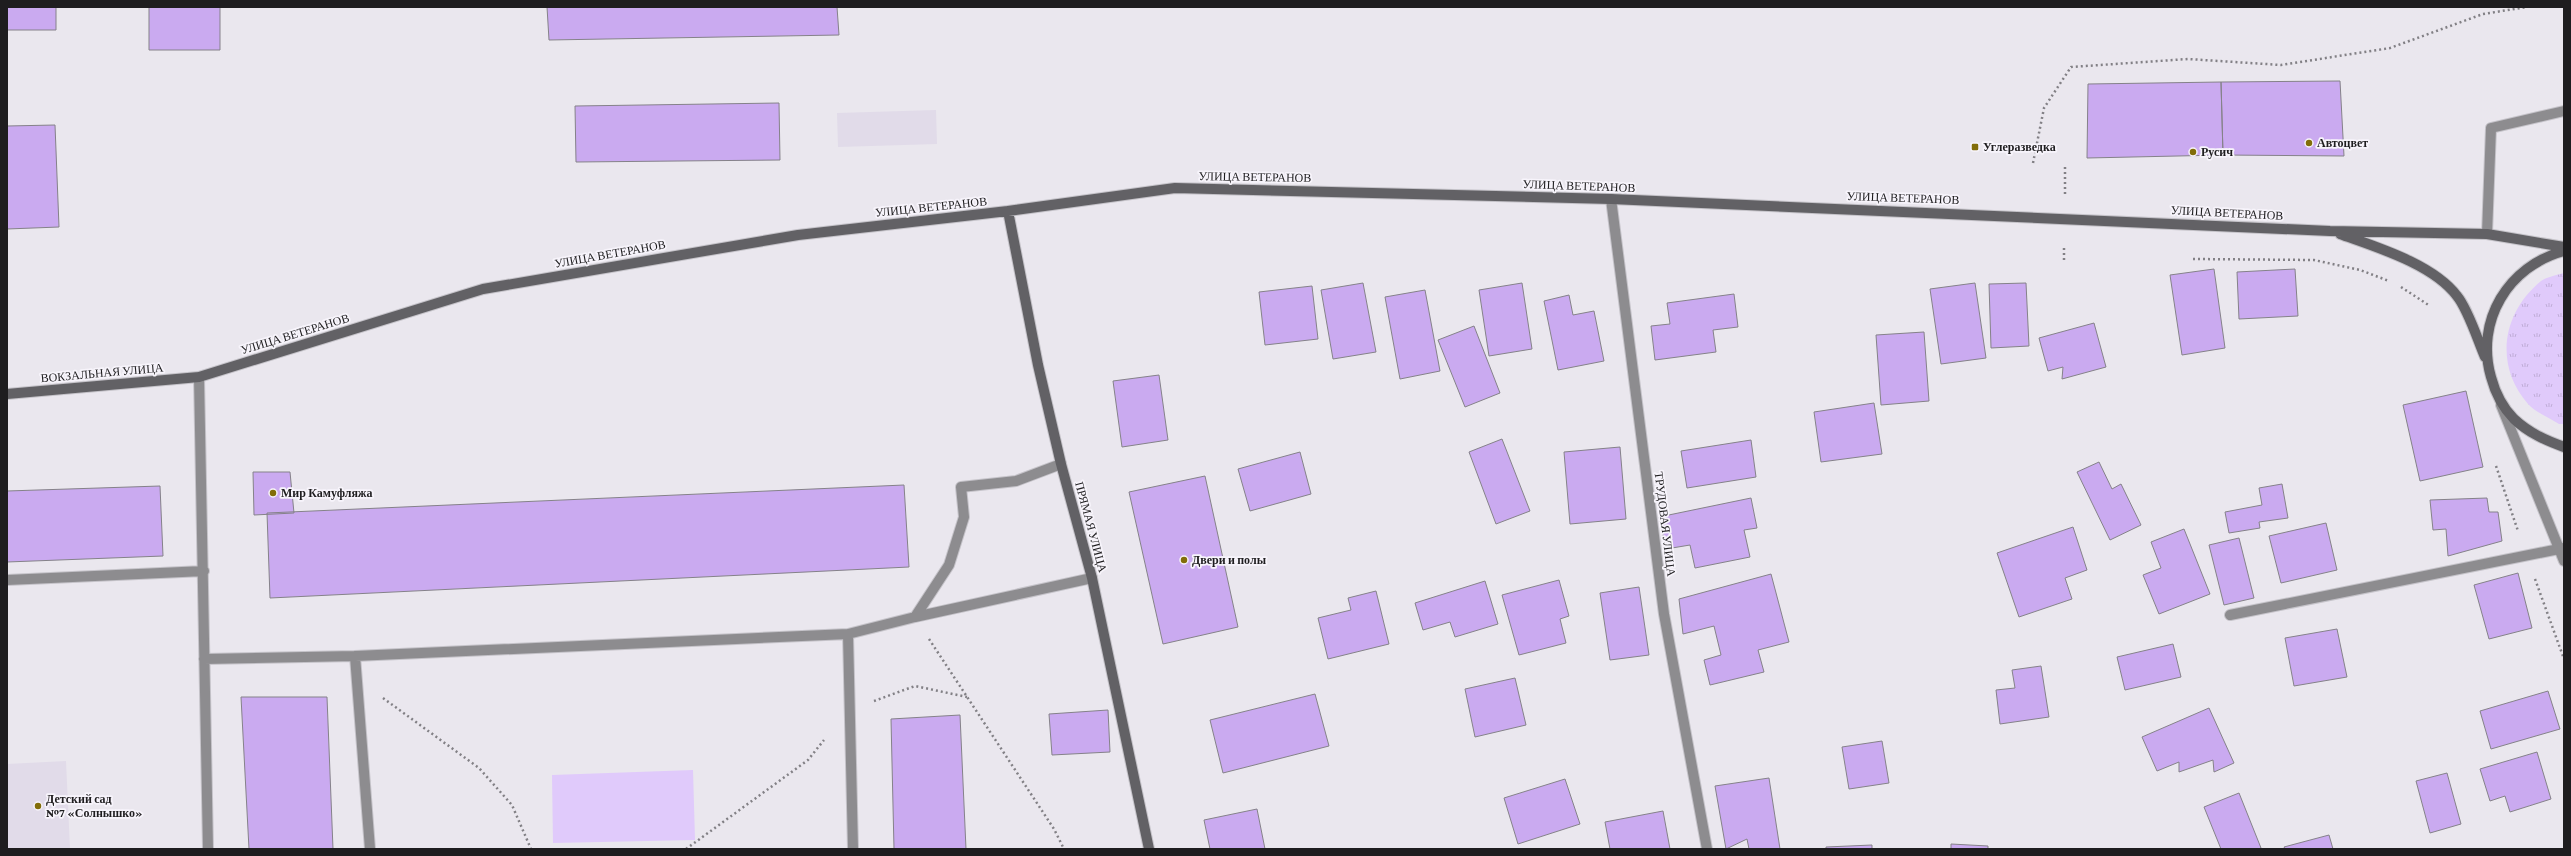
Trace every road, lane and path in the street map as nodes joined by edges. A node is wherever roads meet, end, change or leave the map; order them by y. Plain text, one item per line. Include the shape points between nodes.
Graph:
1 (2527, 7) edge
2 (2564, 111) edge
3 (2033, 163) dead end
4 (1611, 200) junction
5 (1008, 211) junction
6 (2330, 231) junction
7 (2487, 234) junction
8 (2564, 247) edge
9 (2564, 251) edge
10 (2193, 260) dead end
11 (2392, 282) dead end
12 (2398, 285) dead end
13 (2432, 307) dead end
14 (2486, 360) junction
15 (199, 377) junction
16 (2495, 392) junction
17 (7, 394) edge
18 (2564, 447) edge
19 (2494, 460) dead end
20 (1061, 464) junction
21 (2562, 549) edge
22 (2526, 556) junction
23 (2564, 561) edge
24 (204, 570) junction
25 (1092, 578) junction
26 (7, 580) edge
27 (914, 616) junction
28 (2230, 616) dead end
29 (848, 634) junction
30 (355, 656) junction
31 (204, 658) junction
32 (2564, 659) edge
33 (357, 685) junction
34 (967, 697) junction
35 (849, 711) junction
36 (208, 849) edge
37 (370, 849) edge
38 (531, 849) edge
39 (686, 849) edge
40 (852, 849) edge
41 (1064, 849) edge
42 (1149, 849) edge
43 (1707, 849) edge

1 - 3 path via 2483,14 2390,48 2281,65 2188,59 2071,67 2044,108
2 - 7 street via 2491,128
4 - 5 main road, УЛИЦА ВЕТЕРАНОВ via 1175,188
4 - 6 main road, УЛИЦА ВЕТЕРАНОВ
4 - 43 street, ТРУДОВАЯ УЛИЦА via 1664,614
5 - 15 main road, УЛИЦА ВЕТЕРАНОВ via 798,235 483,289
5 - 20 main road, ПРЯМАЯ УЛИЦА via 1038,365
6 - 7 main road
6 - 14 main road via 2395,253 2430,272 2458,296
7 - 8 main road
9 - 14 main road via 2548,255 2526,268 2507,287 2494,309 2487,334
10 - 11 path via 2314,260 2360,270
12 - 13 path
14 - 16 main road
15 - 17 main road, ВОКЗАЛЬНАЯ УЛИЦА
15 - 24 street
16 - 18 main road via 2514,418 2540,438
16 - 21 street
19 - 22 path
20 - 25 main road, ПРЯМАЯ УЛИЦА
20 - 27 street via 1016,481 961,488 964,517 949,565
21 - 22 street
21 - 23 street
22 - 28 street
22 - 32 path
24 - 26 street
24 - 31 street
25 - 27 street
25 - 42 main road, ПРЯМАЯ УЛИЦА
27 - 29 street
27 - 34 path
29 - 30 street
29 - 35 street
30 - 31 street
30 - 33 street
31 - 36 street
33 - 37 street
33 - 38 path via 386,699 479,768 512,805
34 - 35 path via 915,686
34 - 41 path
35 - 39 path via 808,760
35 - 40 street

